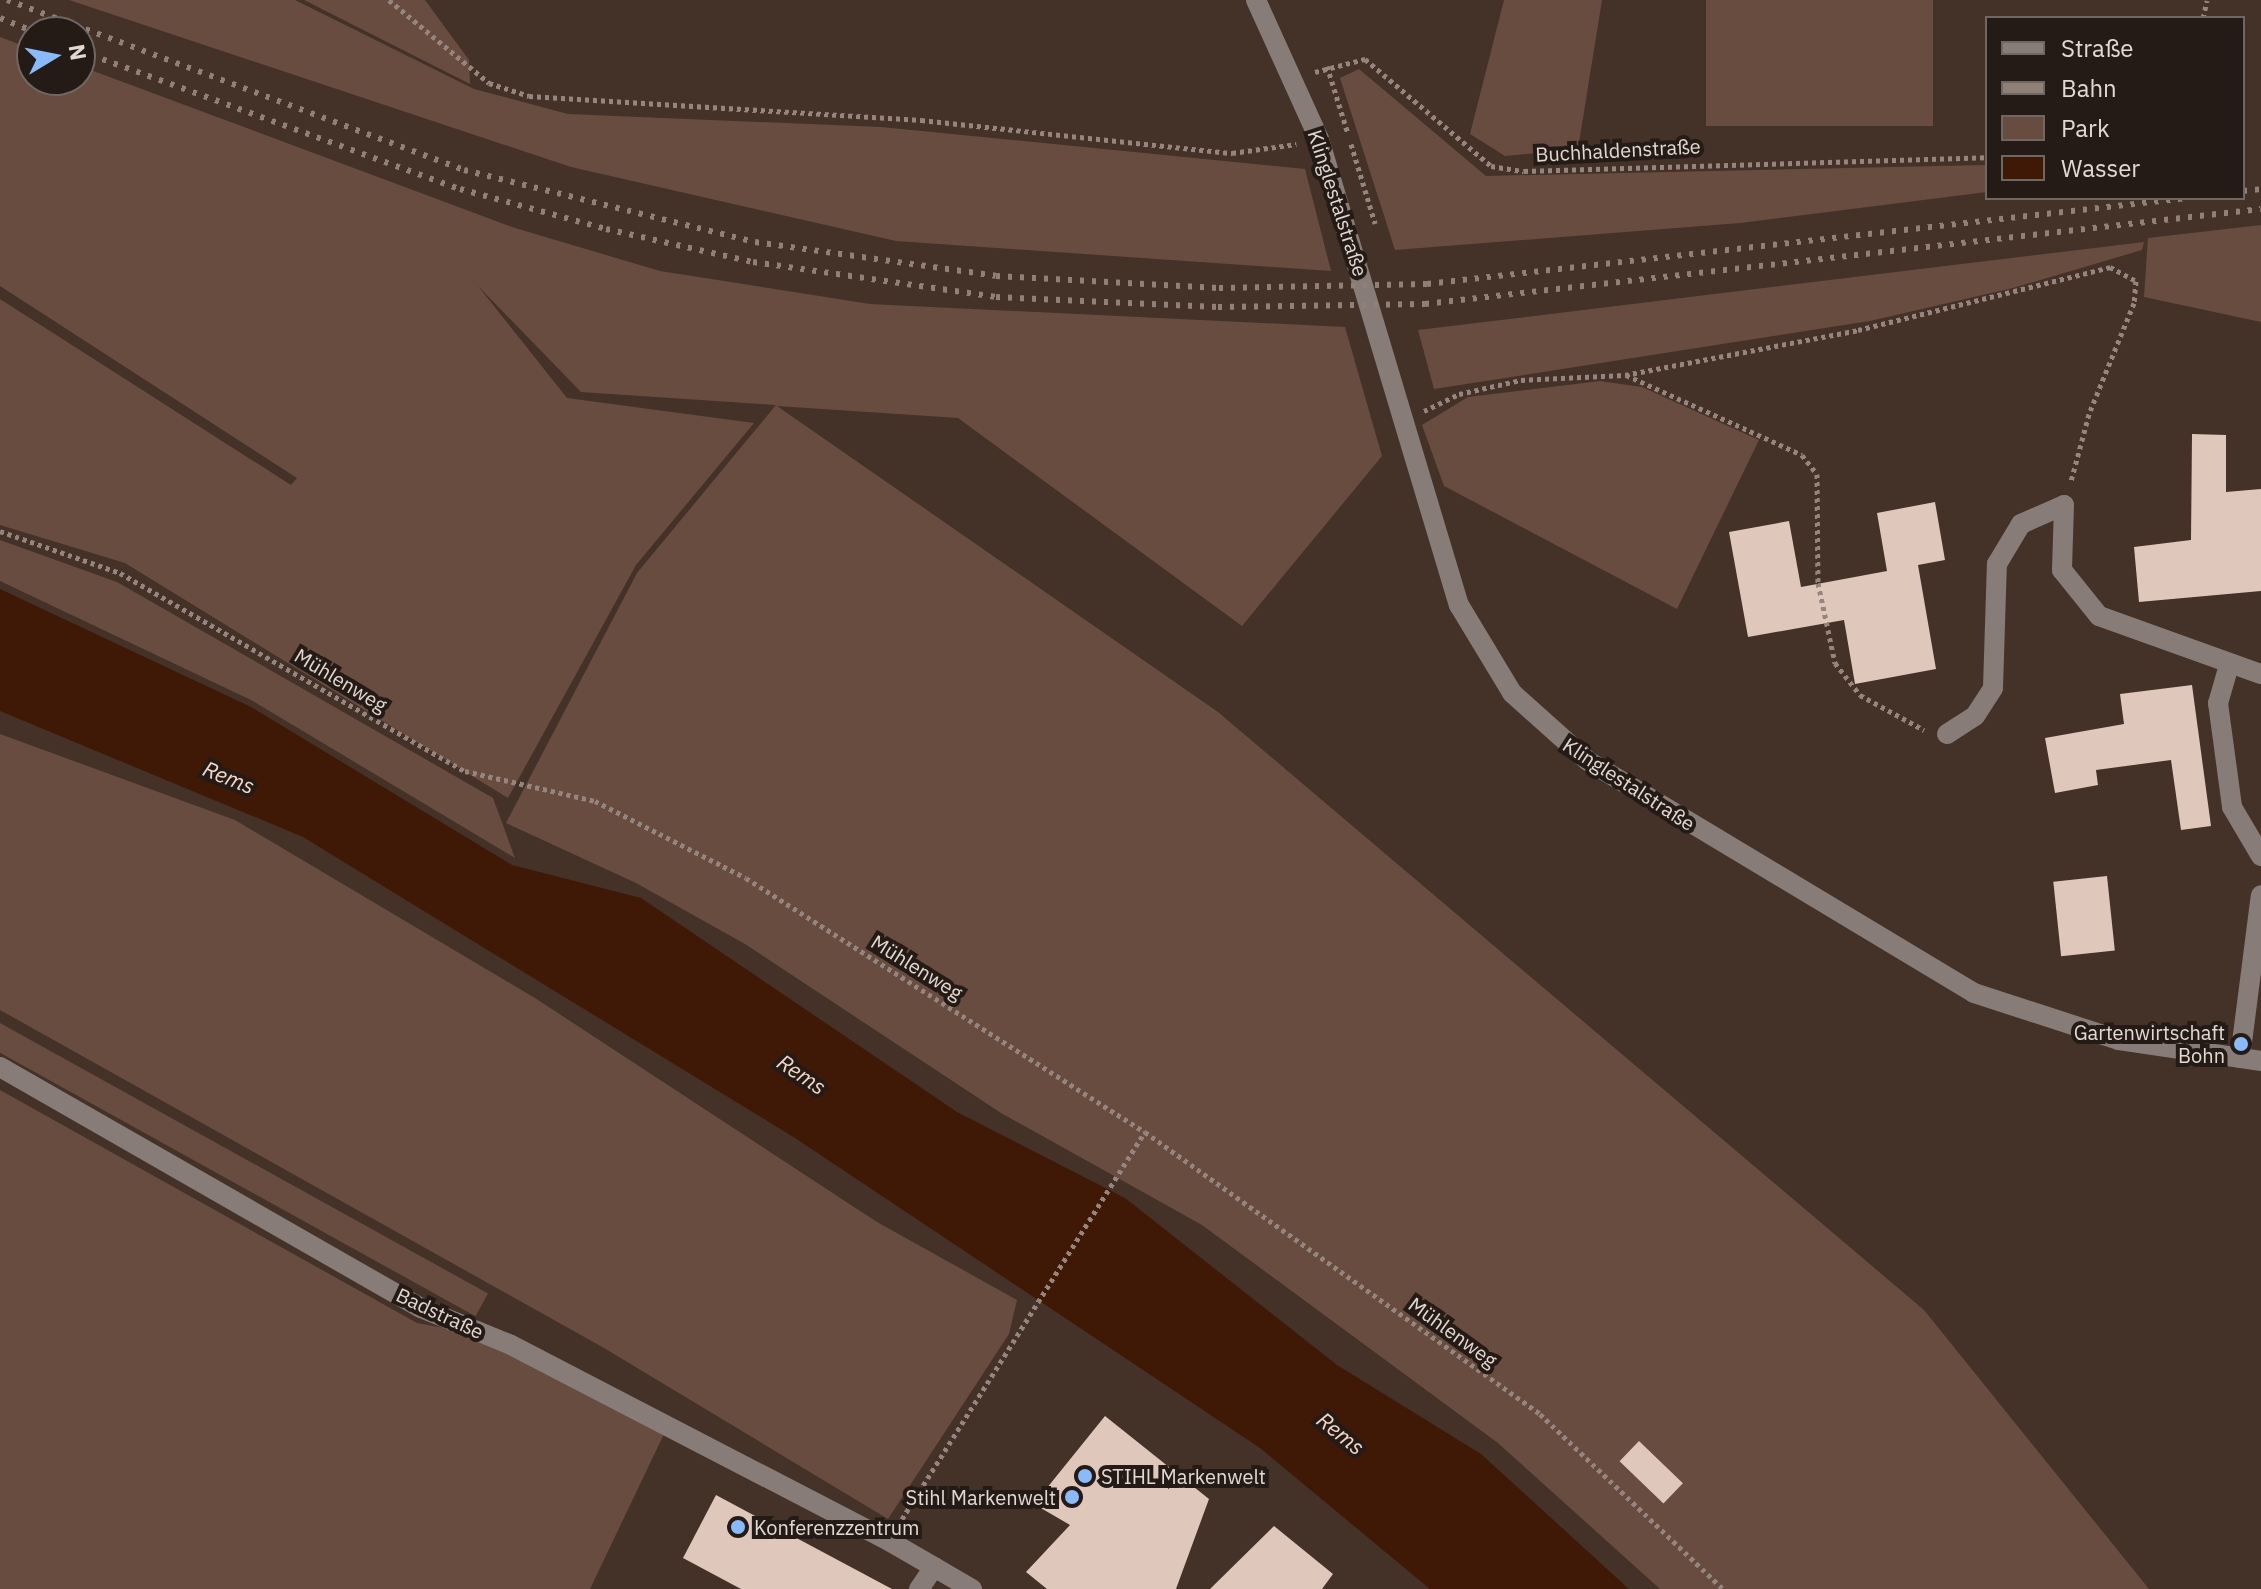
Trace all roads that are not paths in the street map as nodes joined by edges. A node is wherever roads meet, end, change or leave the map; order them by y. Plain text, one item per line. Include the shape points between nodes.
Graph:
1 (1256, 0) edge
2 (2229, 665) junction
3 (2261, 674) edge
4 (1947, 734) road end
5 (2261, 856) edge
6 (2261, 895) edge
7 (2251, 1060) edge
8 (0, 1067) edge
9 (934, 1567) junction
10 (919, 1589) edge
11 (972, 1589) edge

1 - 7 street, Klinglestalstraße via 1319,139 1459,605 1482,652 1542,725 1588,761 1974,993 2119,1040
2 - 3 street
2 - 4 street via 2099,616 2062,570 2064,505 2021,524 1997,564 1993,688 1975,716
2 - 5 street via 2218,703 2232,807
6 - 7 street
8 - 9 street, Badstraße via 421,1308 511,1345
9 - 10 street
9 - 11 street

